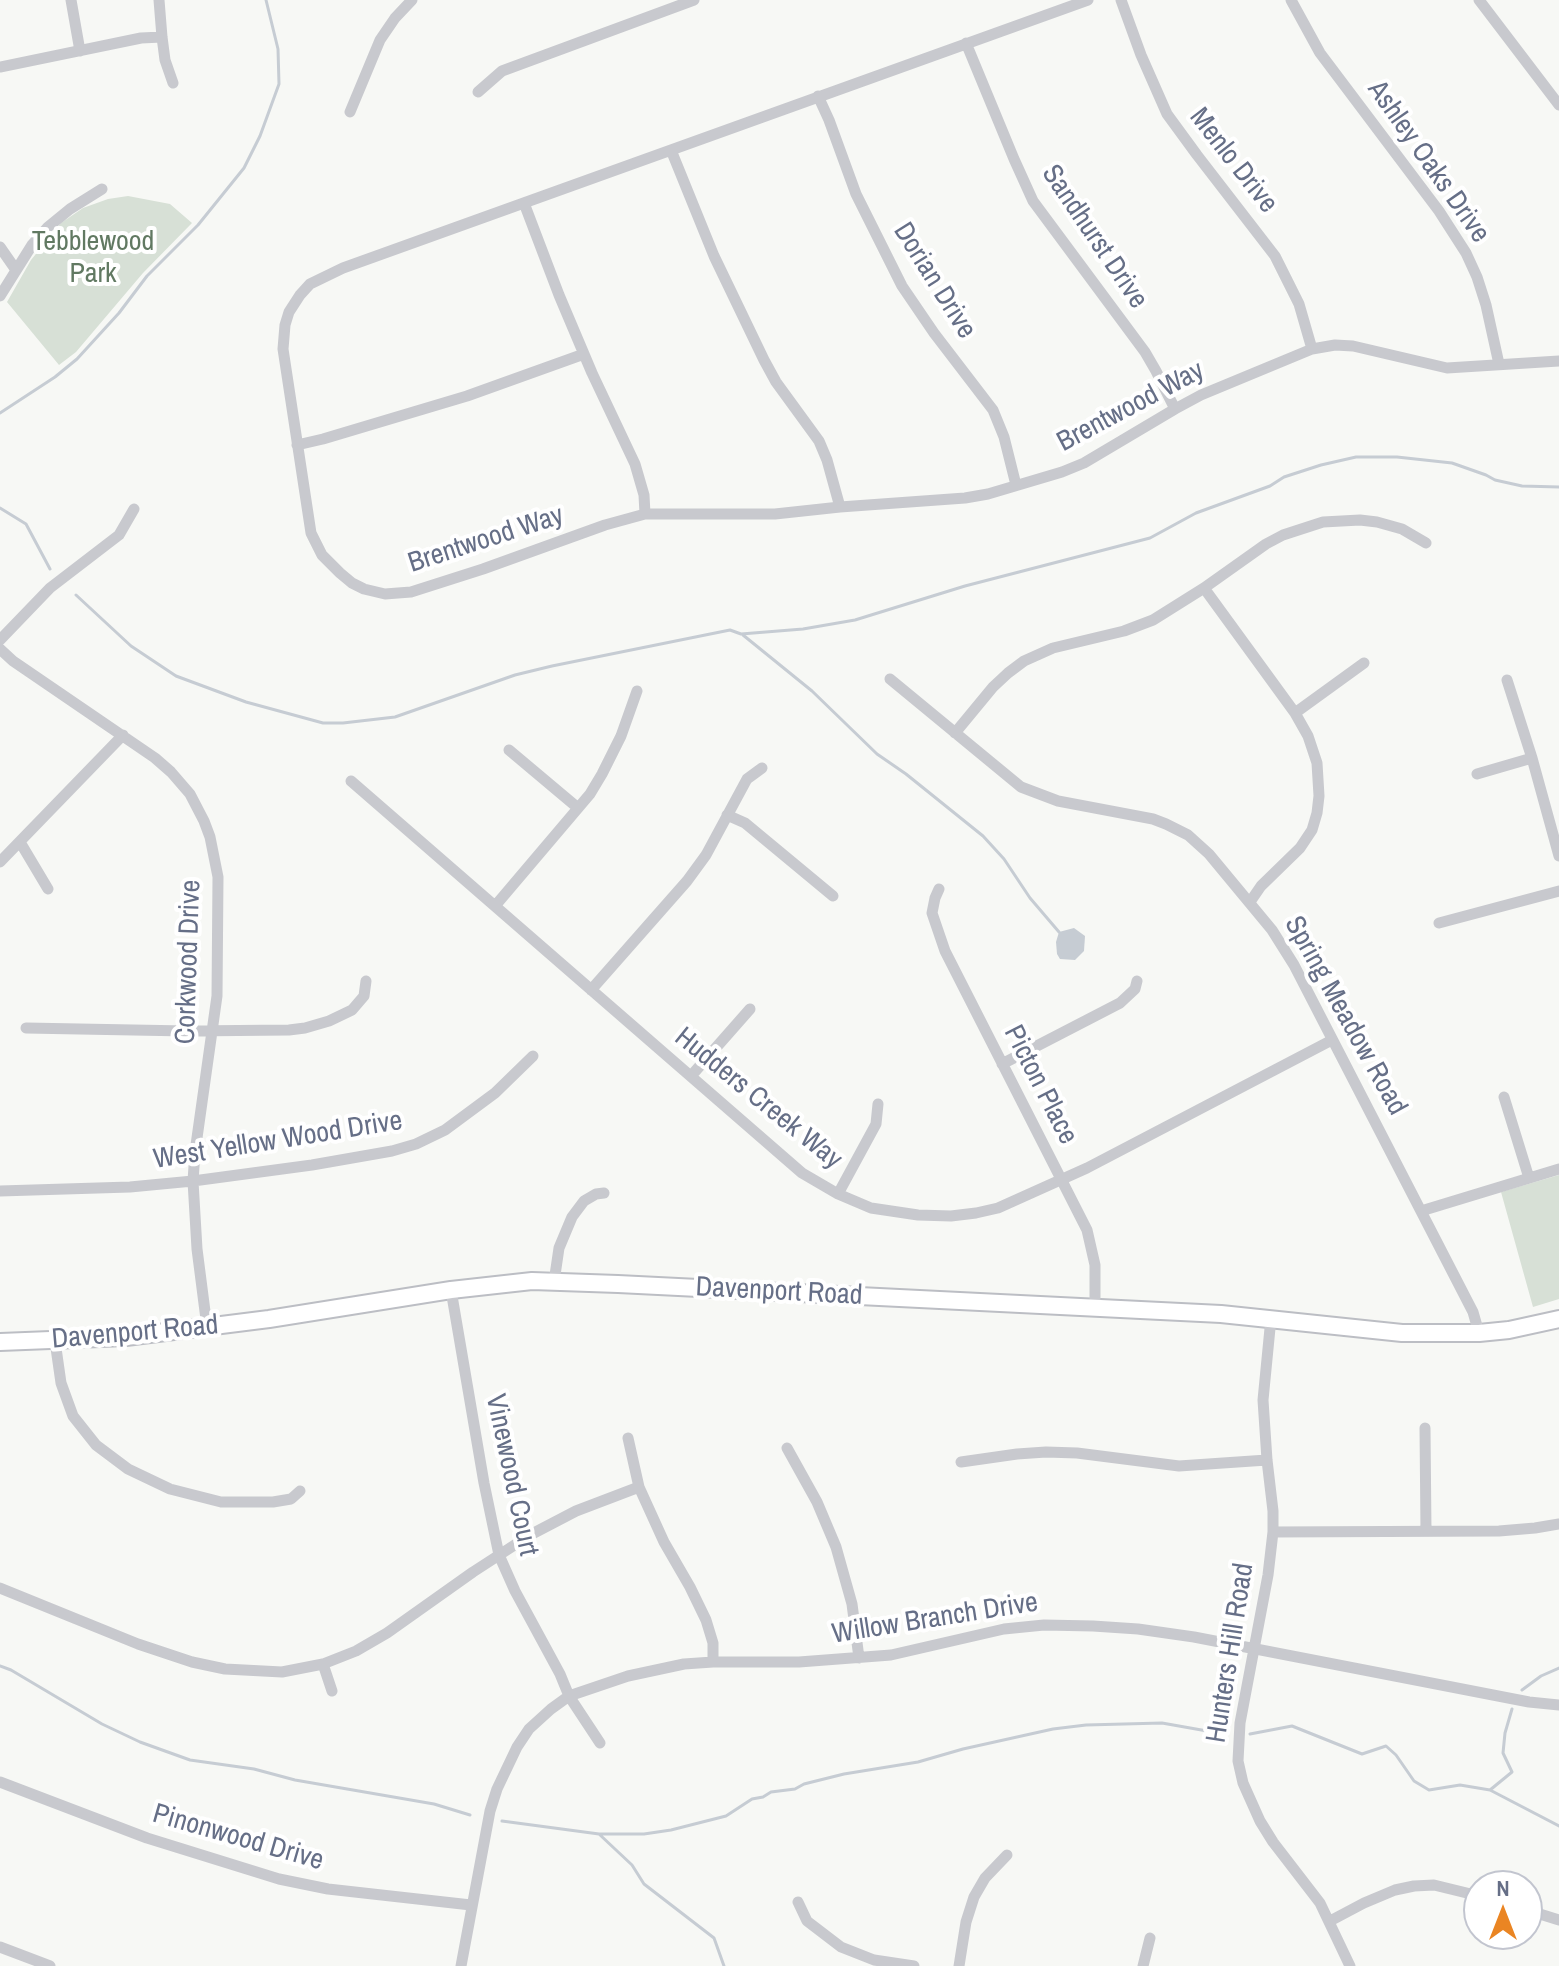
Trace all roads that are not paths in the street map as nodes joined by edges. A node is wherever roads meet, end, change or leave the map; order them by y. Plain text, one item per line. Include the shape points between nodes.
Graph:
1 (71, 0) edge
2 (159, 0) edge
3 (412, 0) edge
4 (694, 0) edge
5 (1088, 0) edge
6 (1121, 0) edge
7 (1291, 0) edge
8 (1479, 0) edge
9 (669, 4) edge
10 (162, 37) junction
11 (966, 43) junction
12 (80, 51) junction
13 (0, 67) edge
14 (173, 83) dead end
15 (478, 92) dead end
16 (818, 96) junction
17 (1559, 105) edge
18 (350, 112) dead end
19 (671, 150) junction
20 (102, 189) dead end
21 (524, 203) junction
22 (0, 247) edge
23 (16, 270) junction
24 (0, 296) edge
25 (1312, 349) junction
26 (584, 354) junction
27 (1559, 361) edge
28 (1499, 364) junction
29 (1175, 409) junction
30 (297, 445) junction
31 (1016, 485) junction
32 (840, 507) junction
33 (134, 509) dead end
34 (645, 514) junction
35 (1426, 543) dead end
36 (1204, 588) junction
37 (0, 640) edge
38 (0, 649) edge
39 (1364, 663) dead end
40 (890, 679) dead end
41 (1507, 680) dead end
42 (637, 691) dead end
43 (1295, 713) junction
44 (955, 733) junction
45 (123, 735) junction
46 (509, 750) dead end
47 (1532, 758) junction
48 (762, 768) dead end
49 (1477, 774) dead end
50 (351, 781) dead end
51 (578, 808) junction
52 (727, 815) junction
53 (20, 842) junction
54 (1559, 856) edge
55 (0, 862) edge
56 (48, 889) dead end
57 (939, 889) dead end
58 (1559, 891) edge
59 (833, 896) dead end
60 (1250, 902) junction
61 (495, 906) junction
62 (1439, 923) dead end
63 (366, 981) dead end
64 (1137, 981) dead end
65 (591, 990) junction
66 (750, 1009) dead end
67 (26, 1028) dead end
68 (213, 1031) junction
69 (1332, 1040) junction
70 (533, 1056) dead end
71 (1002, 1064) junction
72 (691, 1076) junction
73 (1504, 1097) dead end
74 (878, 1104) dead end
75 (1559, 1169) edge
76 (1529, 1178) junction
77 (1063, 1180) junction
78 (193, 1181) junction
79 (0, 1191) edge
80 (604, 1193) dead end
81 (838, 1194) junction
82 (1421, 1211) junction
83 (554, 1282) junction
84 (451, 1290) junction
85 (1095, 1308) junction
86 (1271, 1318) junction
87 (1559, 1319) edge
88 (207, 1327) junction
89 (1479, 1333) junction
90 (55, 1341) junction
91 (0, 1342) edge
92 (1425, 1428) dead end
93 (628, 1438) dead end
94 (787, 1448) dead end
95 (1267, 1460) junction
96 (961, 1462) dead end
97 (639, 1487) junction
98 (300, 1491) dead end
99 (1559, 1524) edge
100 (1426, 1531) junction
101 (1273, 1532) junction
102 (499, 1555) junction
103 (0, 1588) edge
104 (1254, 1649) junction
105 (859, 1658) junction
106 (713, 1662) junction
107 (323, 1664) junction
108 (332, 1691) dead end
109 (569, 1696) junction
110 (1559, 1705) edge
111 (600, 1743) dead end
112 (0, 1782) edge
113 (1007, 1855) dead end
114 (1463, 1892) edge
115 (798, 1902) dead end
116 (471, 1905) junction
117 (1330, 1921) junction
118 (1150, 1938) dead end
119 (0, 1947) edge
120 (50, 1966) edge
121 (461, 1966) edge
122 (914, 1966) edge
123 (959, 1966) edge
124 (1143, 1966) edge
125 (1350, 1966) edge

1 - 12 street
2 - 10 street
3 - 18 street via 380,40
4 - 9 street
5 - 11 street, Brentwood Way
6 - 25 street, Menlo Drive via 1167,114 1275,256 1299,304
7 - 28 street, Ashley Oaks Drive via 1320,53 1466,253 1486,305
8 - 17 street
9 - 15 street via 502,71
10 - 12 street
10 - 14 street
11 - 16 street, Brentwood Way
11 - 29 street, Sandhurst Drive via 1033,201 1145,352
12 - 13 street
16 - 19 street, Brentwood Way
16 - 31 street, Dorian Drive via 856,194 902,286 993,410
19 - 21 street, Brentwood Way
19 - 32 street via 764,360 819,441
20 - 23 street via 48,227
21 - 26 street
21 - 30 street, Brentwood Way via 310,284 289,312 283,339
22 - 23 street
23 - 24 street
25 - 28 street, Brentwood Way via 1353,346 1447,368
25 - 29 street, Brentwood Way
26 - 30 street via 467,396
26 - 34 street via 635,464
27 - 28 street, Brentwood Way
29 - 31 street, Brentwood Way via 1084,463
30 - 34 street, Brentwood Way via 317,547 352,583 377,593 420,590
31 - 32 street, Brentwood Way via 965,498
32 - 34 street, Brentwood Way via 775,514
33 - 37 street via 119,535 50,588
35 - 36 street via 1377,522 1323,522 1275,539
36 - 43 street
36 - 44 street via 1144,624 1024,661 993,687
38 - 45 street, Corkwood Drive
39 - 43 street
40 - 44 street, Spring Meadow Road
41 - 47 street
42 - 51 street via 602,774
43 - 60 street via 1317,763 1317,813 1300,848
44 - 60 street, Spring Meadow Road via 1031,792 1181,830
45 - 53 street
45 - 68 street, Corkwood Drive via 182,784 210,837 218,900
46 - 51 street
47 - 49 street
47 - 54 street
48 - 52 street via 747,779
50 - 61 street, Hudders Creek Way
51 - 61 street
52 - 59 street via 745,823
52 - 65 street via 687,881
53 - 55 street
53 - 56 street
57 - 71 street, Picton Place via 932,908 935,926
58 - 62 street
60 - 69 street, Spring Meadow Road via 1294,965
61 - 65 street, Hudders Creek Way
63 - 68 street via 364,996 352,1010 319,1025
64 - 71 street via 1120,1003
65 - 72 street, Hudders Creek Way
66 - 72 street
67 - 68 street
68 - 78 street, Corkwood Drive
69 - 77 street, Hudders Creek Way
69 - 82 street, Spring Meadow Road
70 - 78 street, West Yellow Wood Drive via 474,1111 416,1144
71 - 77 street, Picton Place
72 - 81 street, Hudders Creek Way via 802,1173
73 - 76 street
74 - 81 street via 876,1124
75 - 76 street
76 - 82 street
77 - 81 street, Hudders Creek Way via 998,1208 951,1216 881,1210
77 - 85 street, Picton Place via 1091,1243
78 - 79 street, West Yellow Wood Drive
78 - 88 street, Corkwood Drive
80 - 83 street via 584,1201 572,1217 559,1248
82 - 89 street, Spring Meadow Road
83 - 84 street, Davenport Road
83 - 85 street, Davenport Road
84 - 88 street, Davenport Road
84 - 102 street, Vinewood Court
85 - 86 street, Davenport Road
86 - 89 street, Davenport Road via 1402,1333
86 - 95 street, Hunters Hill Road via 1263,1400
87 - 89 street, Davenport Road
88 - 90 street, Davenport Road
90 - 91 street, Davenport Road
90 - 98 street via 73,1416 96,1445 128,1469 170,1489 221,1502 273,1502 291,1499
92 - 100 street
93 - 97 street
94 - 105 street via 836,1547
95 - 96 street via 1179,1466 1046,1452
95 - 101 street, Hunters Hill Road
97 - 102 street via 576,1511
97 - 106 street via 706,1620
99 - 100 street
100 - 101 street
101 - 104 street, Hunters Hill Road
102 - 107 street via 387,1633
102 - 109 street, Vinewood Court
103 - 107 street via 192,1662 260,1672
104 - 105 street, Willow Branch Drive via 1138,1629 1044,1625
104 - 110 street, Willow Branch Drive
104 - 117 street, Hunters Hill Road via 1240,1723 1243,1783 1273,1842
105 - 106 street, Willow Branch Drive
106 - 109 street, Willow Branch Drive via 628,1676
107 - 108 street
109 - 111 street, Vinewood Court
109 - 116 street, Willow Branch Drive via 529,1729 509,1762 490,1811
112 - 116 street, Pinonwood Drive via 147,1838 279,1879
113 - 123 street via 974,1897
114 - 117 street via 1434,1885 1404,1887
115 - 122 street via 807,1921 841,1947 874,1960
116 - 121 street, Willow Branch Drive
117 - 125 street, Hunters Hill Road
118 - 124 street
119 - 120 street

